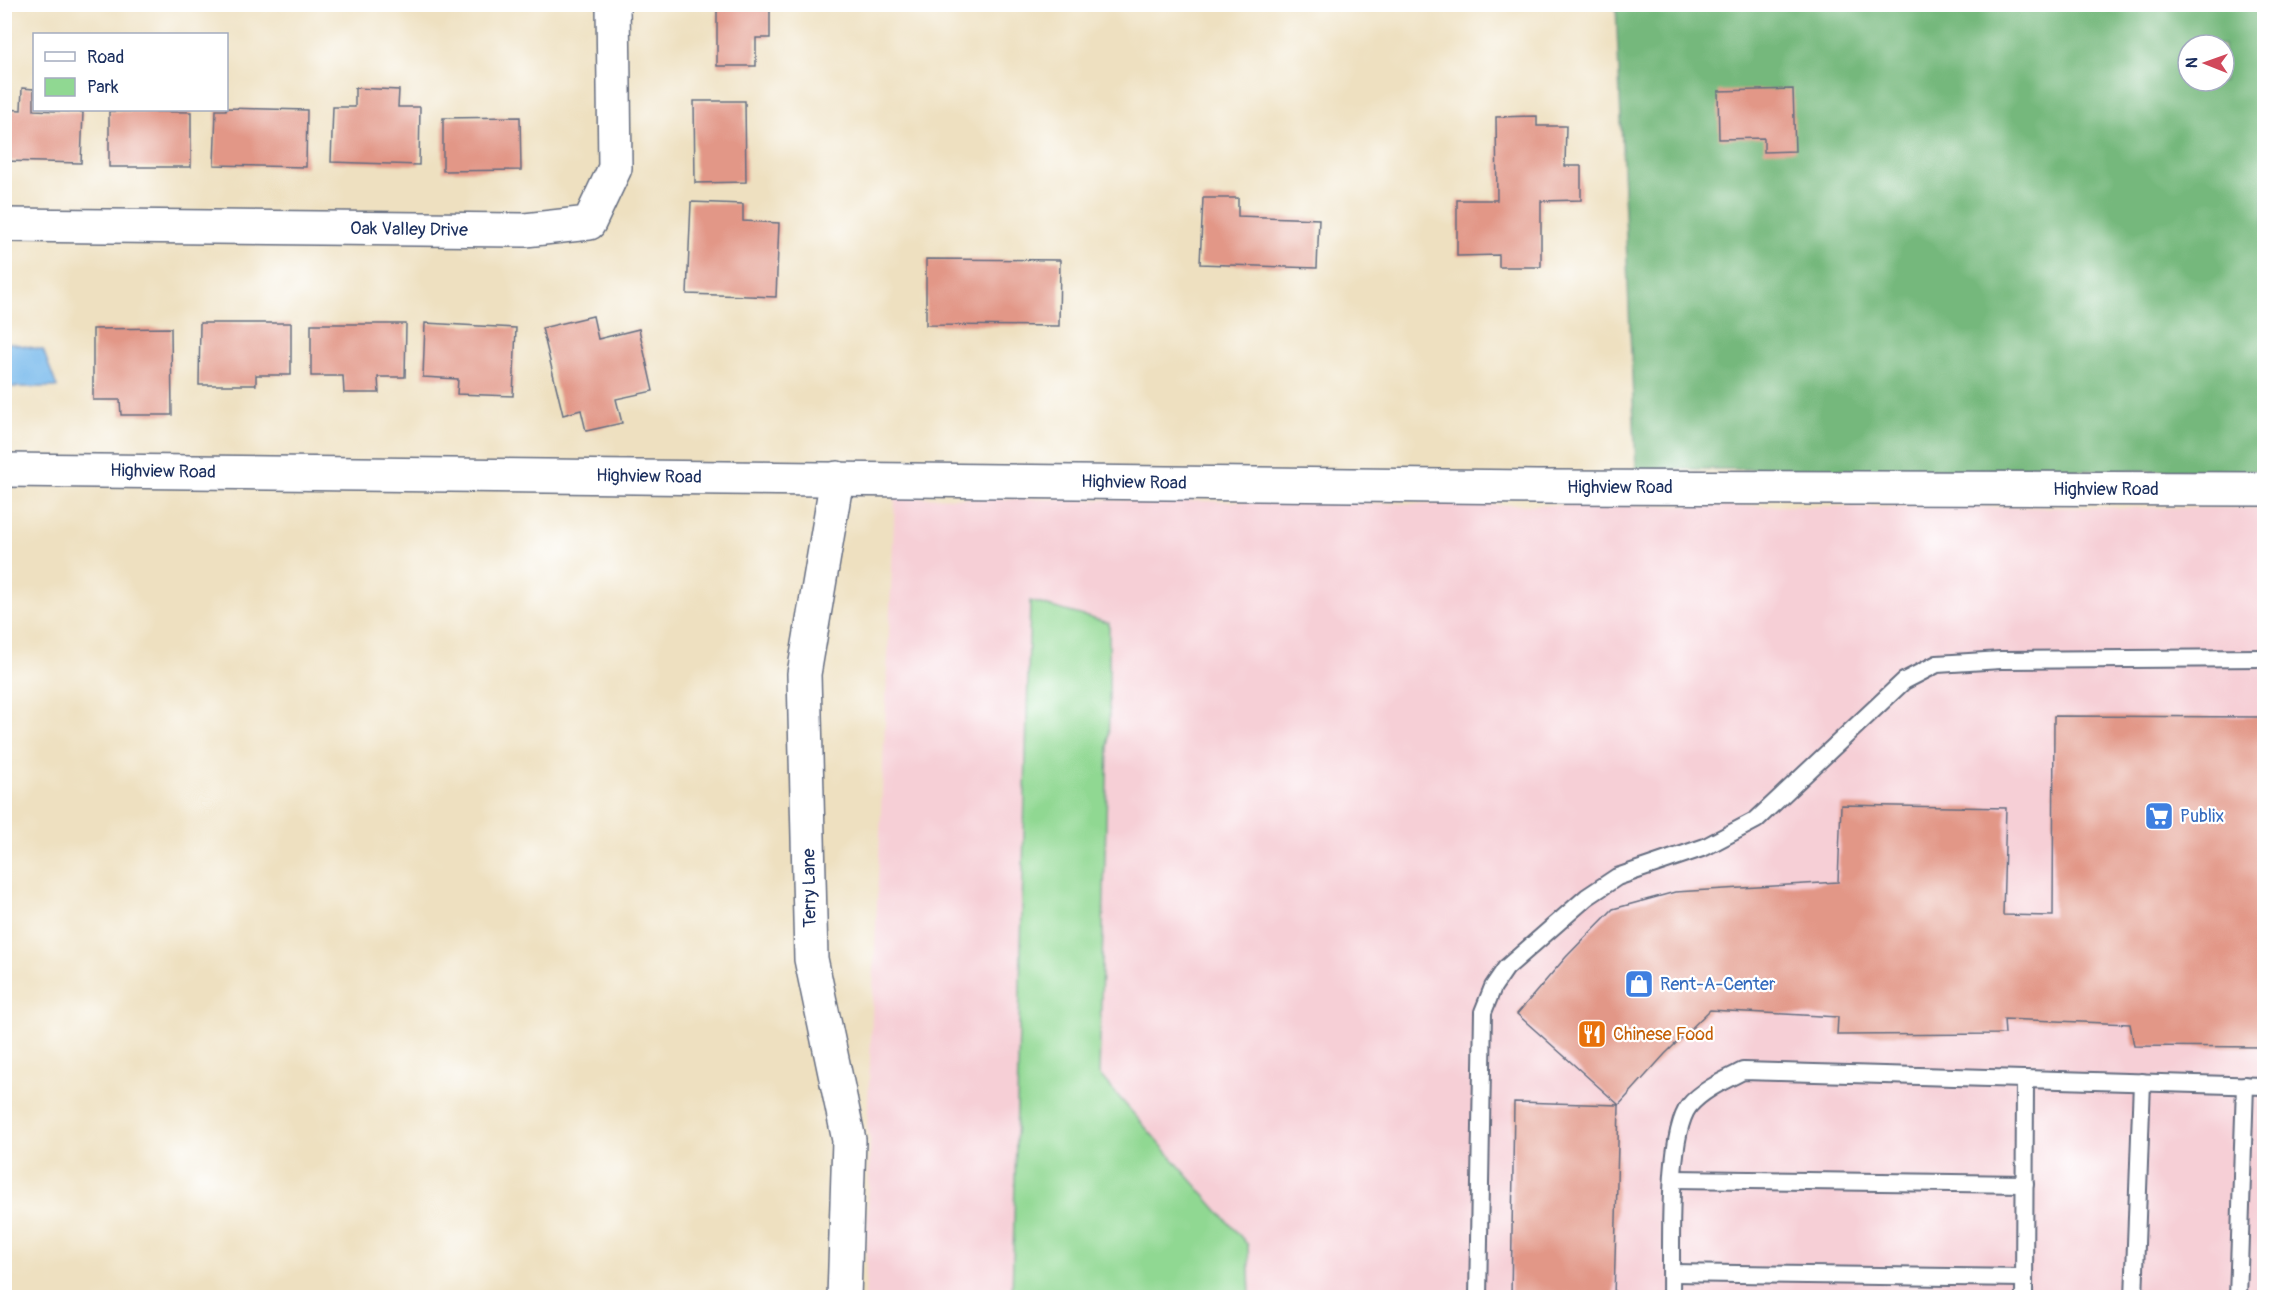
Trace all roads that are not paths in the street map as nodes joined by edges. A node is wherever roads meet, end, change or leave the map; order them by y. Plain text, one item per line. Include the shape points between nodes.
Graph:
1 (613, 4) edge
2 (4, 225) edge
3 (4, 470) edge
4 (837, 478) junction
5 (2265, 489) edge
6 (2265, 658) edge
7 (2025, 1079) junction
8 (2142, 1082) junction
9 (2245, 1085) junction
10 (2265, 1086) edge
11 (1673, 1179) junction
12 (2025, 1184) junction
13 (1671, 1273) junction
14 (2024, 1278) junction
15 (844, 1298) edge
16 (1478, 1298) edge
17 (1671, 1298) edge
18 (2024, 1298) edge
19 (2134, 1298) edge
20 (2238, 1298) edge

1 - 2 street, Oak Valley Drive via 615,168 589,223 525,230
3 - 4 street, Highview Road
4 - 5 street, Highview Road via 1537,487
4 - 15 street, Terry Lane via 804,674 811,959 849,1140
6 - 16 lane via 1937,664 1904,681 1756,820 1705,847 1617,877 1587,897 1506,968 1483,1012
7 - 8 lane
7 - 11 lane via 1743,1071 1713,1087 1689,1107 1677,1134
7 - 12 lane
8 - 9 lane
8 - 19 lane
9 - 10 lane
9 - 20 lane
11 - 12 lane
11 - 13 lane
12 - 14 lane
13 - 14 lane
13 - 17 lane
14 - 18 lane

